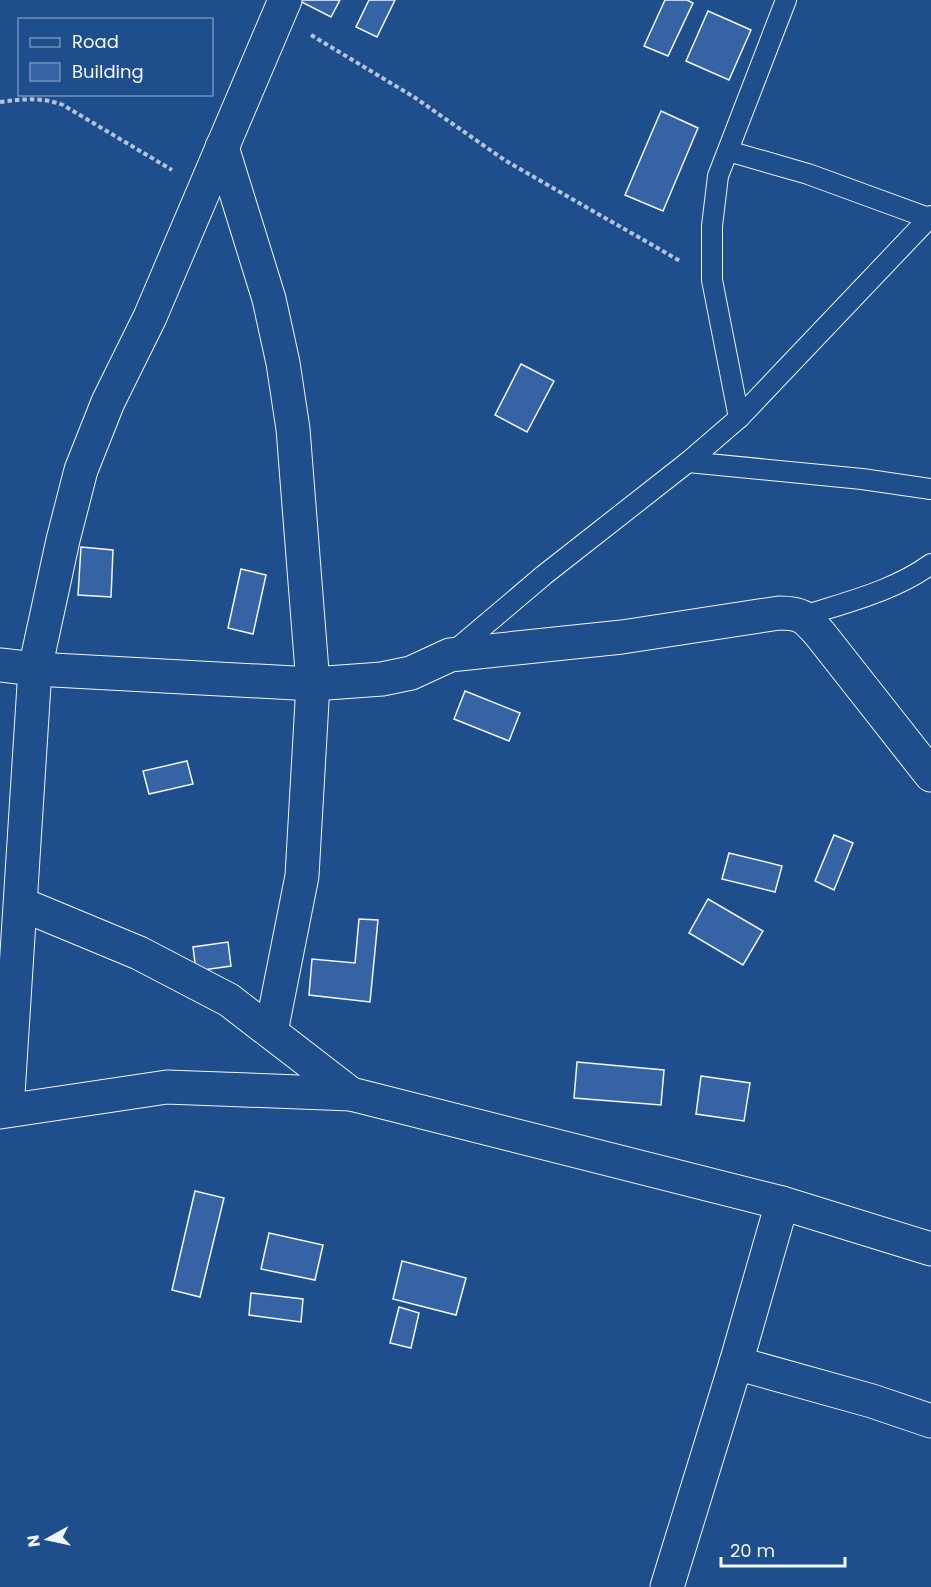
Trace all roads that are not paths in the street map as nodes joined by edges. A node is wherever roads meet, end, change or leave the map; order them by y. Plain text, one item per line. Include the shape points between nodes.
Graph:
1 (786, 0) edge
2 (282, 8) edge
3 (222, 147) junction
4 (728, 151) junction
5 (931, 218) edge
6 (739, 418) junction
7 (688, 462) junction
8 (931, 489) edge
9 (931, 564) edge
10 (804, 616) junction
11 (450, 655) junction
12 (0, 665) edge
13 (35, 669) junction
14 (313, 684) junction
15 (931, 775) edge
16 (21, 904) junction
17 (271, 1032) junction
18 (351, 1094) junction
19 (4, 1111) edge
20 (782, 1203) junction
21 (931, 1250) edge
22 (736, 1363) junction
23 (931, 1421) edge
24 (667, 1587) edge

1 - 4 lane
2 - 3 street
3 - 13 street via 81,470
3 - 14 street via 269,298 283,363 293,429
4 - 5 lane via 808,174
4 - 6 lane via 718,176 712,226 712,280
5 - 6 lane
6 - 7 lane
7 - 8 lane via 862,478
7 - 11 lane
9 - 10 lane via 916,575 871,594
10 - 11 street via 779,613 622,637
10 - 15 street
11 - 14 street via 411,673
12 - 13 street
13 - 14 street
13 - 16 street
14 - 17 street via 302,876
16 - 17 street via 159,964 229,1000
16 - 19 street
17 - 18 street
18 - 19 street via 167,1087
18 - 20 street
20 - 21 street
20 - 22 street
22 - 23 street
22 - 24 street

